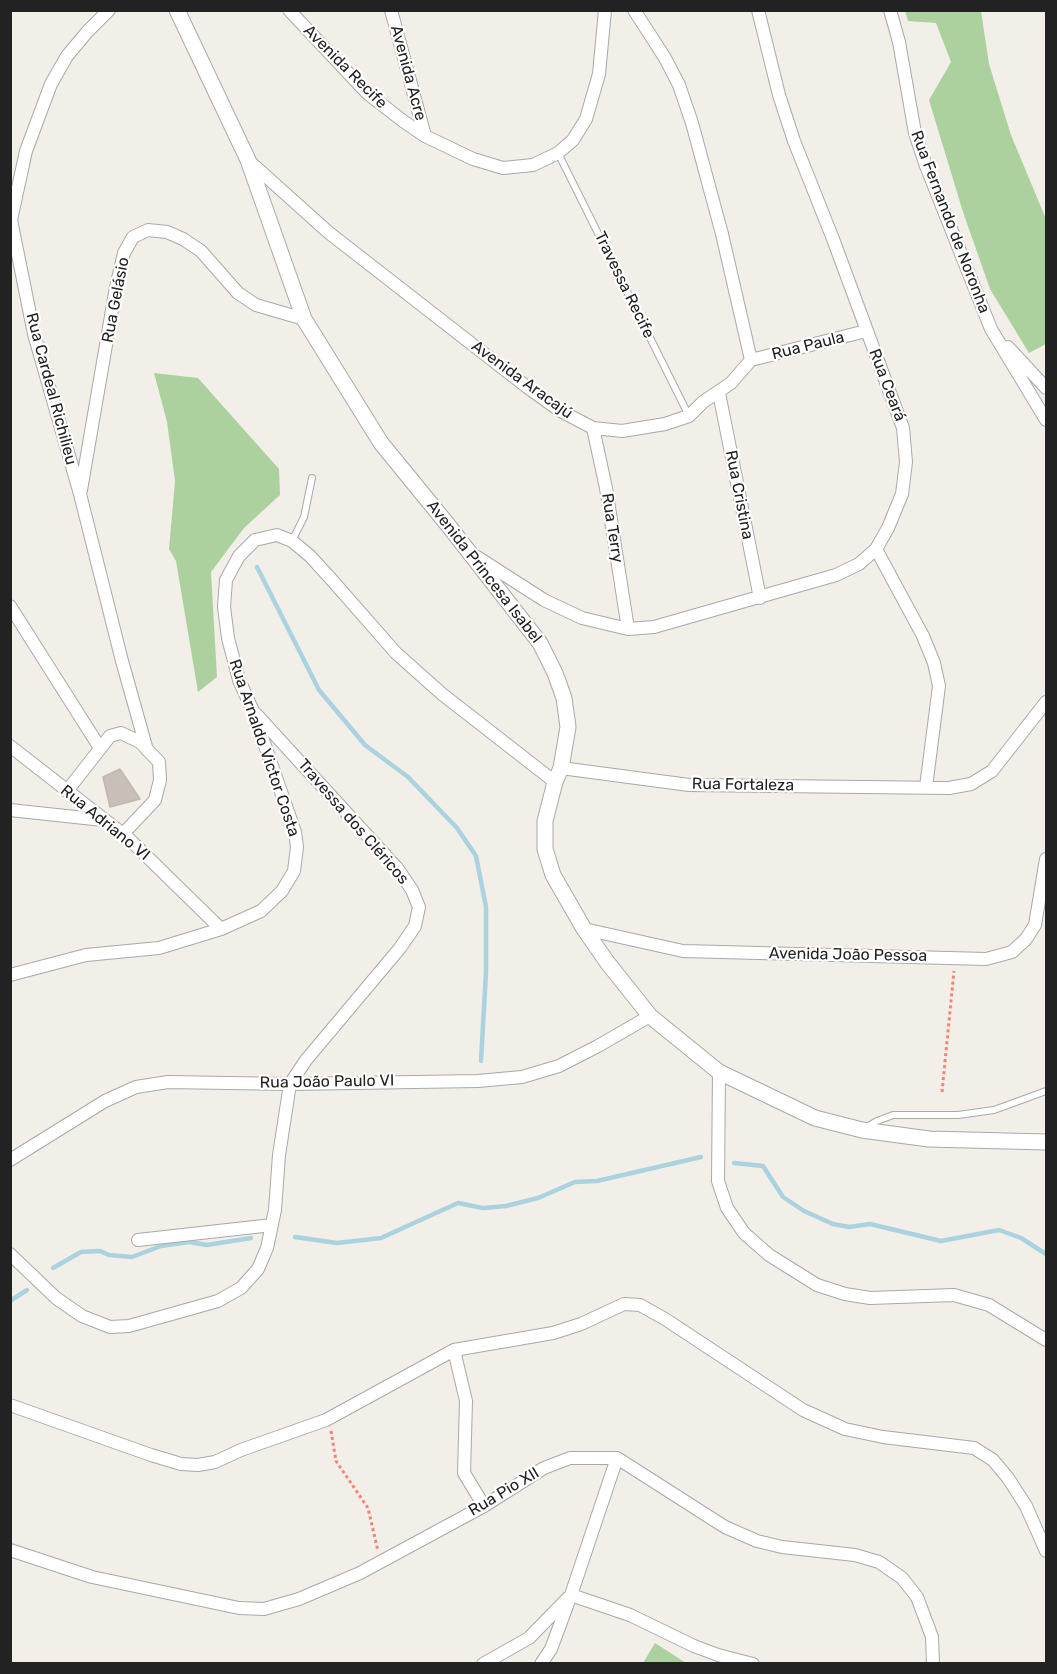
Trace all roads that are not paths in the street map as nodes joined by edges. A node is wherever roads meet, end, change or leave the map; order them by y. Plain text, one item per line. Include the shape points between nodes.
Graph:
1 (109, 10) edge
2 (177, 10) edge
3 (289, 10) edge
4 (391, 10) edge
5 (605, 10) edge
6 (634, 10) edge
7 (758, 10) edge
8 (890, 10) edge
9 (425, 136) junction
10 (558, 153) junction
11 (248, 160) junction
12 (11, 220) edge
13 (304, 320) junction
14 (991, 329) junction
15 (866, 331) junction
16 (751, 360) junction
17 (1047, 388) edge
18 (719, 393) junction
19 (689, 416) junction
20 (1047, 420) edge
21 (593, 428) junction
22 (312, 478) dead end
23 (80, 494) junction
24 (292, 541) junction
25 (876, 549) junction
26 (471, 553) junction
27 (760, 598) junction
28 (10, 606) edge
29 (628, 629) junction
30 (1047, 702) edge
31 (253, 711) junction
32 (10, 746) edge
33 (100, 748) junction
34 (147, 750) junction
35 (558, 775) junction
36 (926, 788) junction
37 (67, 791) junction
38 (10, 810) edge
39 (104, 820) junction
40 (123, 834) junction
41 (1047, 859) edge
42 (221, 928) junction
43 (584, 929) junction
44 (10, 975) edge
45 (650, 1016) junction
46 (719, 1072) junction
47 (290, 1084) junction
48 (1047, 1091) edge
49 (862, 1130) junction
50 (1047, 1142) edge
51 (10, 1160) edge
52 (272, 1225) junction
53 (138, 1240) dead end
54 (10, 1254) edge
55 (1047, 1340) edge
56 (454, 1350) junction
57 (10, 1405) edge
58 (617, 1458) junction
59 (484, 1506) junction
60 (10, 1550) edge
61 (1047, 1551) edge
62 (572, 1595) junction
63 (483, 1664) edge
64 (541, 1664) edge
65 (753, 1664) edge
66 (933, 1664) edge

1 - 12 street, Rua Cardeal Richilieu via 68,56 51,84 26,150
2 - 11 street, Avenida Princesa Isabel
3 - 9 street, Avenida Recife via 367,93
4 - 9 street, Avenida Acre
5 - 10 street, Avenida Recife via 598,75 586,119 573,140
6 - 16 street via 679,85 692,123
7 - 15 street, Rua Ceará via 794,141
8 - 14 street, Rua Fernando de Noronha via 915,133
9 - 10 street, Avenida Recife via 473,159 503,168 532,165
10 - 19 lane, Travessa Recife
11 - 13 street, Avenida Princesa Isabel
11 - 21 street, Avenida Aracajú via 328,232 473,345 559,410
12 - 23 street, Rua Cardeal Richilieu via 34,334
13 - 23 street, Rua Gelásio via 256,305 238,292 201,251 183,239 148,230 133,237 124,253 116,287
13 - 26 street, Avenida Princesa Isabel via 381,443
14 - 17 street
14 - 20 street, Rua Fernando de Noronha
15 - 16 street, Rua Paula
15 - 25 street, Rua Ceará via 903,428 906,462 902,494
16 - 18 street, Avenida Aracajú
18 - 19 street, Avenida Aracajú
18 - 27 street, Rua Cristina
19 - 21 street, Avenida Aracajú via 622,431
21 - 29 street, Rua Terry
22 - 24 lane via 304,517
23 - 34 street, Rua Cardeal Richilieu
24 - 31 street, Rua Arnaldo Victor Costa via 277,535 255,540 226,580 228,638 238,680
24 - 35 street via 396,653 442,694
25 - 27 street, Rua Ceará via 859,564 836,575
25 - 36 street via 923,636 939,686
26 - 29 street, Rua Ceará via 544,600 582,618
26 - 35 street, Avenida Princesa Isabel via 540,642 555,673 568,727
27 - 29 street, Rua Ceará via 654,627
28 - 33 street
30 - 36 street, Rua Fortaleza via 992,771 971,784
31 - 42 street, Rua Arnaldo Victor Costa via 295,832 294,871 282,891 261,911
31 - 47 street, Travessa dos Cléricos via 397,868 419,907 415,926 400,948
32 - 37 street, Rua Adriano VI
33 - 34 street via 110,736 121,733
33 - 37 street
34 - 40 street via 159,762 155,800
35 - 36 street, Rua Fortaleza via 689,785
35 - 43 street, Avenida Princesa Isabel via 545,821 545,849 553,875
37 - 39 street, Rua Adriano VI
38 - 39 street
39 - 40 street, Rua Adriano VI
40 - 42 street, Rua Adriano VI
41 - 43 street, Avenida João Pessoa via 1035,925 1012,952 986,958 683,951
42 - 44 street, Rua Arnaldo Victor Costa via 159,948 86,955
43 - 45 street, Avenida Princesa Isabel
45 - 46 street, Avenida Princesa Isabel
45 - 47 street, Rua João Paulo VI via 559,1066 522,1077
46 - 49 street, Avenida Princesa Isabel via 815,1118
46 - 55 street via 718,1181 727,1208 744,1233 769,1255 818,1285 845,1294 870,1298 954,1295 989,1305
47 - 51 street, Rua João Paulo VI via 168,1082 136,1087 105,1101
47 - 52 street
48 - 49 lane via 994,1110 893,1116
49 - 50 street, Avenida Princesa Isabel via 929,1139
52 - 53 street
52 - 54 street via 258,1269 241,1288 218,1301 129,1326 110,1327 82,1316 56,1298
56 - 57 street via 326,1420 198,1465 151,1455
56 - 59 street via 466,1401 464,1473
56 - 61 street via 553,1333 624,1304 640,1305 803,1410 845,1429 974,1449 993,1460 1026,1506
58 - 59 street, Rua Pio XII via 570,1458 544,1468
58 - 62 street
58 - 66 street via 725,1527 757,1541 855,1555 879,1563 902,1578 917,1597 932,1637
59 - 60 street, Rua Pio XII via 360,1573 264,1609 239,1608 92,1577
62 - 63 street via 529,1638
62 - 64 street
62 - 65 street via 630,1615 694,1646

